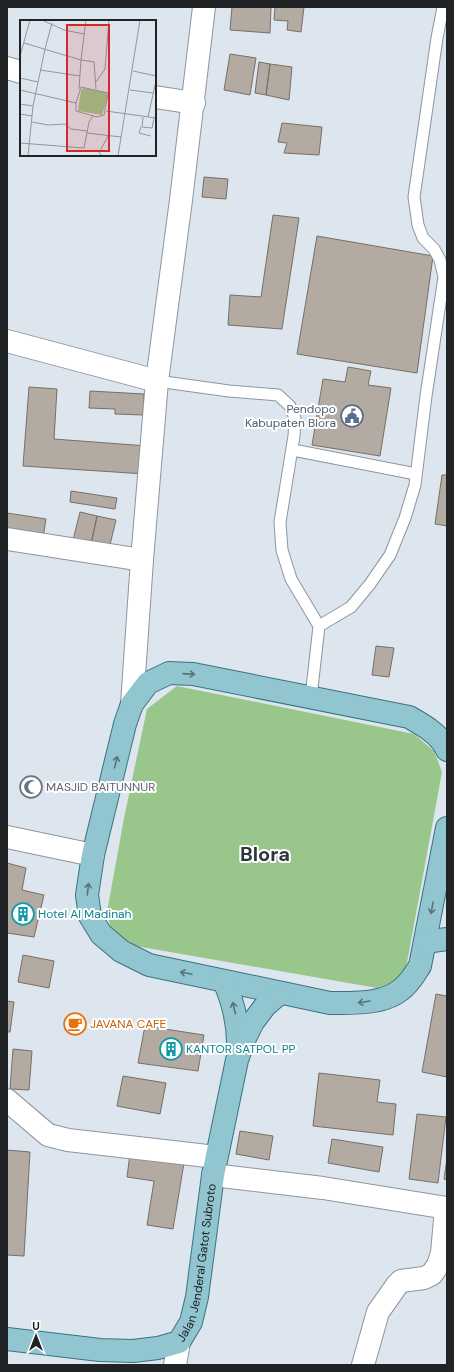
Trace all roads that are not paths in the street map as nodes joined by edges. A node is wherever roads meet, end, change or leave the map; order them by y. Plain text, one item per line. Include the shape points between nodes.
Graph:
1 (204, 7) edge
2 (443, 7) edge
3 (7, 68) edge
4 (20, 72) edge
5 (156, 97) edge
6 (194, 103) junction
7 (7, 341) edge
8 (157, 381) junction
9 (293, 450) junction
10 (416, 474) junction
11 (7, 539) edge
12 (142, 560) junction
13 (319, 626) junction
14 (311, 697) junction
15 (132, 704) junction
16 (447, 750) edge
17 (447, 828) edge
18 (7, 837) edge
19 (93, 855) junction
20 (443, 875) edge
21 (447, 939) edge
22 (425, 942) junction
23 (224, 981) junction
24 (280, 993) junction
25 (237, 1060) junction
26 (7, 1100) edge
27 (215, 1166) junction
28 (447, 1208) edge
29 (7, 1339) edge
30 (179, 1342) junction
31 (175, 1365) edge
32 (363, 1365) edge

1 - 6 street
2 - 10 lane via 414,197 423,238 440,260 444,277
3 - 4 street
5 - 6 street
6 - 8 street
7 - 8 street
8 - 9 lane via 278,396 290,406 296,418
8 - 12 street
9 - 10 lane
9 - 13 lane via 280,522 282,550 291,579
10 - 13 lane via 405,518 390,555 351,607
11 - 12 street
12 - 15 street
13 - 14 lane
15 -> 14 main road via 148,683 169,673 193,674
14 - 16 main road via 409,717 429,728
19 -> 15 main road
17 - 20 main road
18 - 19 street
23 -> 19 main road via 149,966 121,951 101,934 90,916 87,895
20 -> 22 main road
21 - 22 main road
22 -> 24 main road via 420,966 406,986 389,998 360,1003 330,1003
23 - 24 main road
25 -> 23 main road via 237,1020
24 - 25 main road via 265,1006 253,1022
25 - 27 main road, Jalan Jenderal Gatot Subroto
26 - 27 street via 48,1135
27 - 28 street via 323,1188
27 - 30 main road, Jalan Jenderal Gatot Subroto via 197,1297 191,1322
28 - 32 street via 442,1253 438,1265 428,1276 401,1281 390,1294 378,1312
29 - 30 main road, Jalan Jenderal Gatot Subroto via 100,1350 132,1351
30 - 31 street

